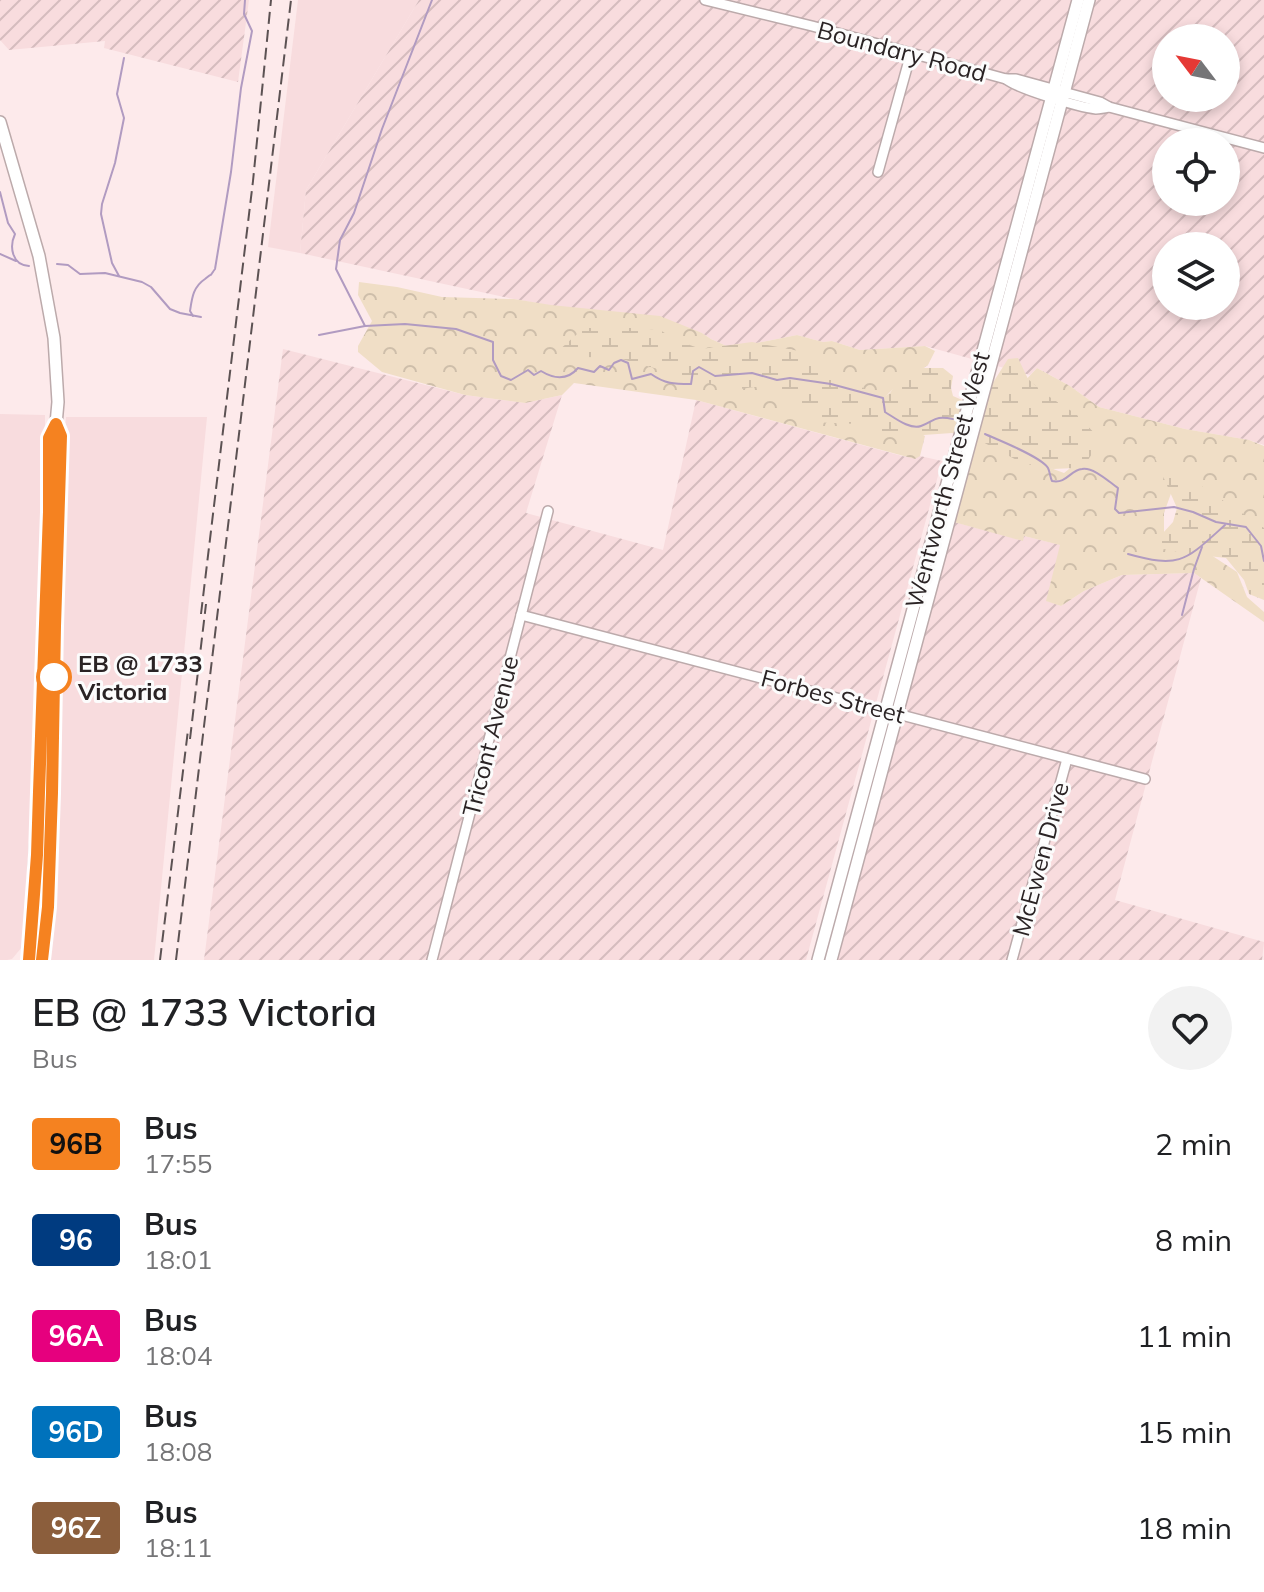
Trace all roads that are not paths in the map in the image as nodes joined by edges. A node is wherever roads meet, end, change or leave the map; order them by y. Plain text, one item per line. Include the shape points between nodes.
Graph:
1 (705, 0) edge
2 (1078, 0) edge
3 (1089, 0) edge
4 (911, 53) junction
5 (1058, 95) junction
6 (0, 122) edge
7 (1264, 148) edge
8 (878, 172) dead end
9 (56, 424) junction
10 (548, 511) dead end
11 (521, 615) junction
12 (892, 712) junction
13 (1067, 759) junction
14 (1145, 779) dead end
15 (37, 835) junction
16 (48, 884) junction
17 (33, 960) edge
18 (432, 960) edge
19 (818, 960) edge
20 (831, 960) edge
21 (1012, 960) edge

1 - 4 street, Boundary Road
2 - 5 main road, Wentworth Street West
3 - 5 main road, Wentworth Street West
4 - 5 street, Boundary Road
4 - 8 street
5 - 7 street, Boundary Road
5 - 12 main road, Wentworth Street West
6 - 9 main road via 39,256 54,338
9 - 15 main road via 49,438
9 - 16 main road via 61,436
10 - 11 street, Tricont Avenue
11 - 12 street, Forbes Street
11 - 18 street, Tricont Avenue
12 - 13 street, Forbes Street
12 - 19 main road, Wentworth Street West
12 - 20 main road, Wentworth Street West
13 - 14 street, Forbes Street
13 - 21 street, McEwen Drive
15 - 16 main road via 44,840 42,878
15 - 17 main road
16 - 17 main road

